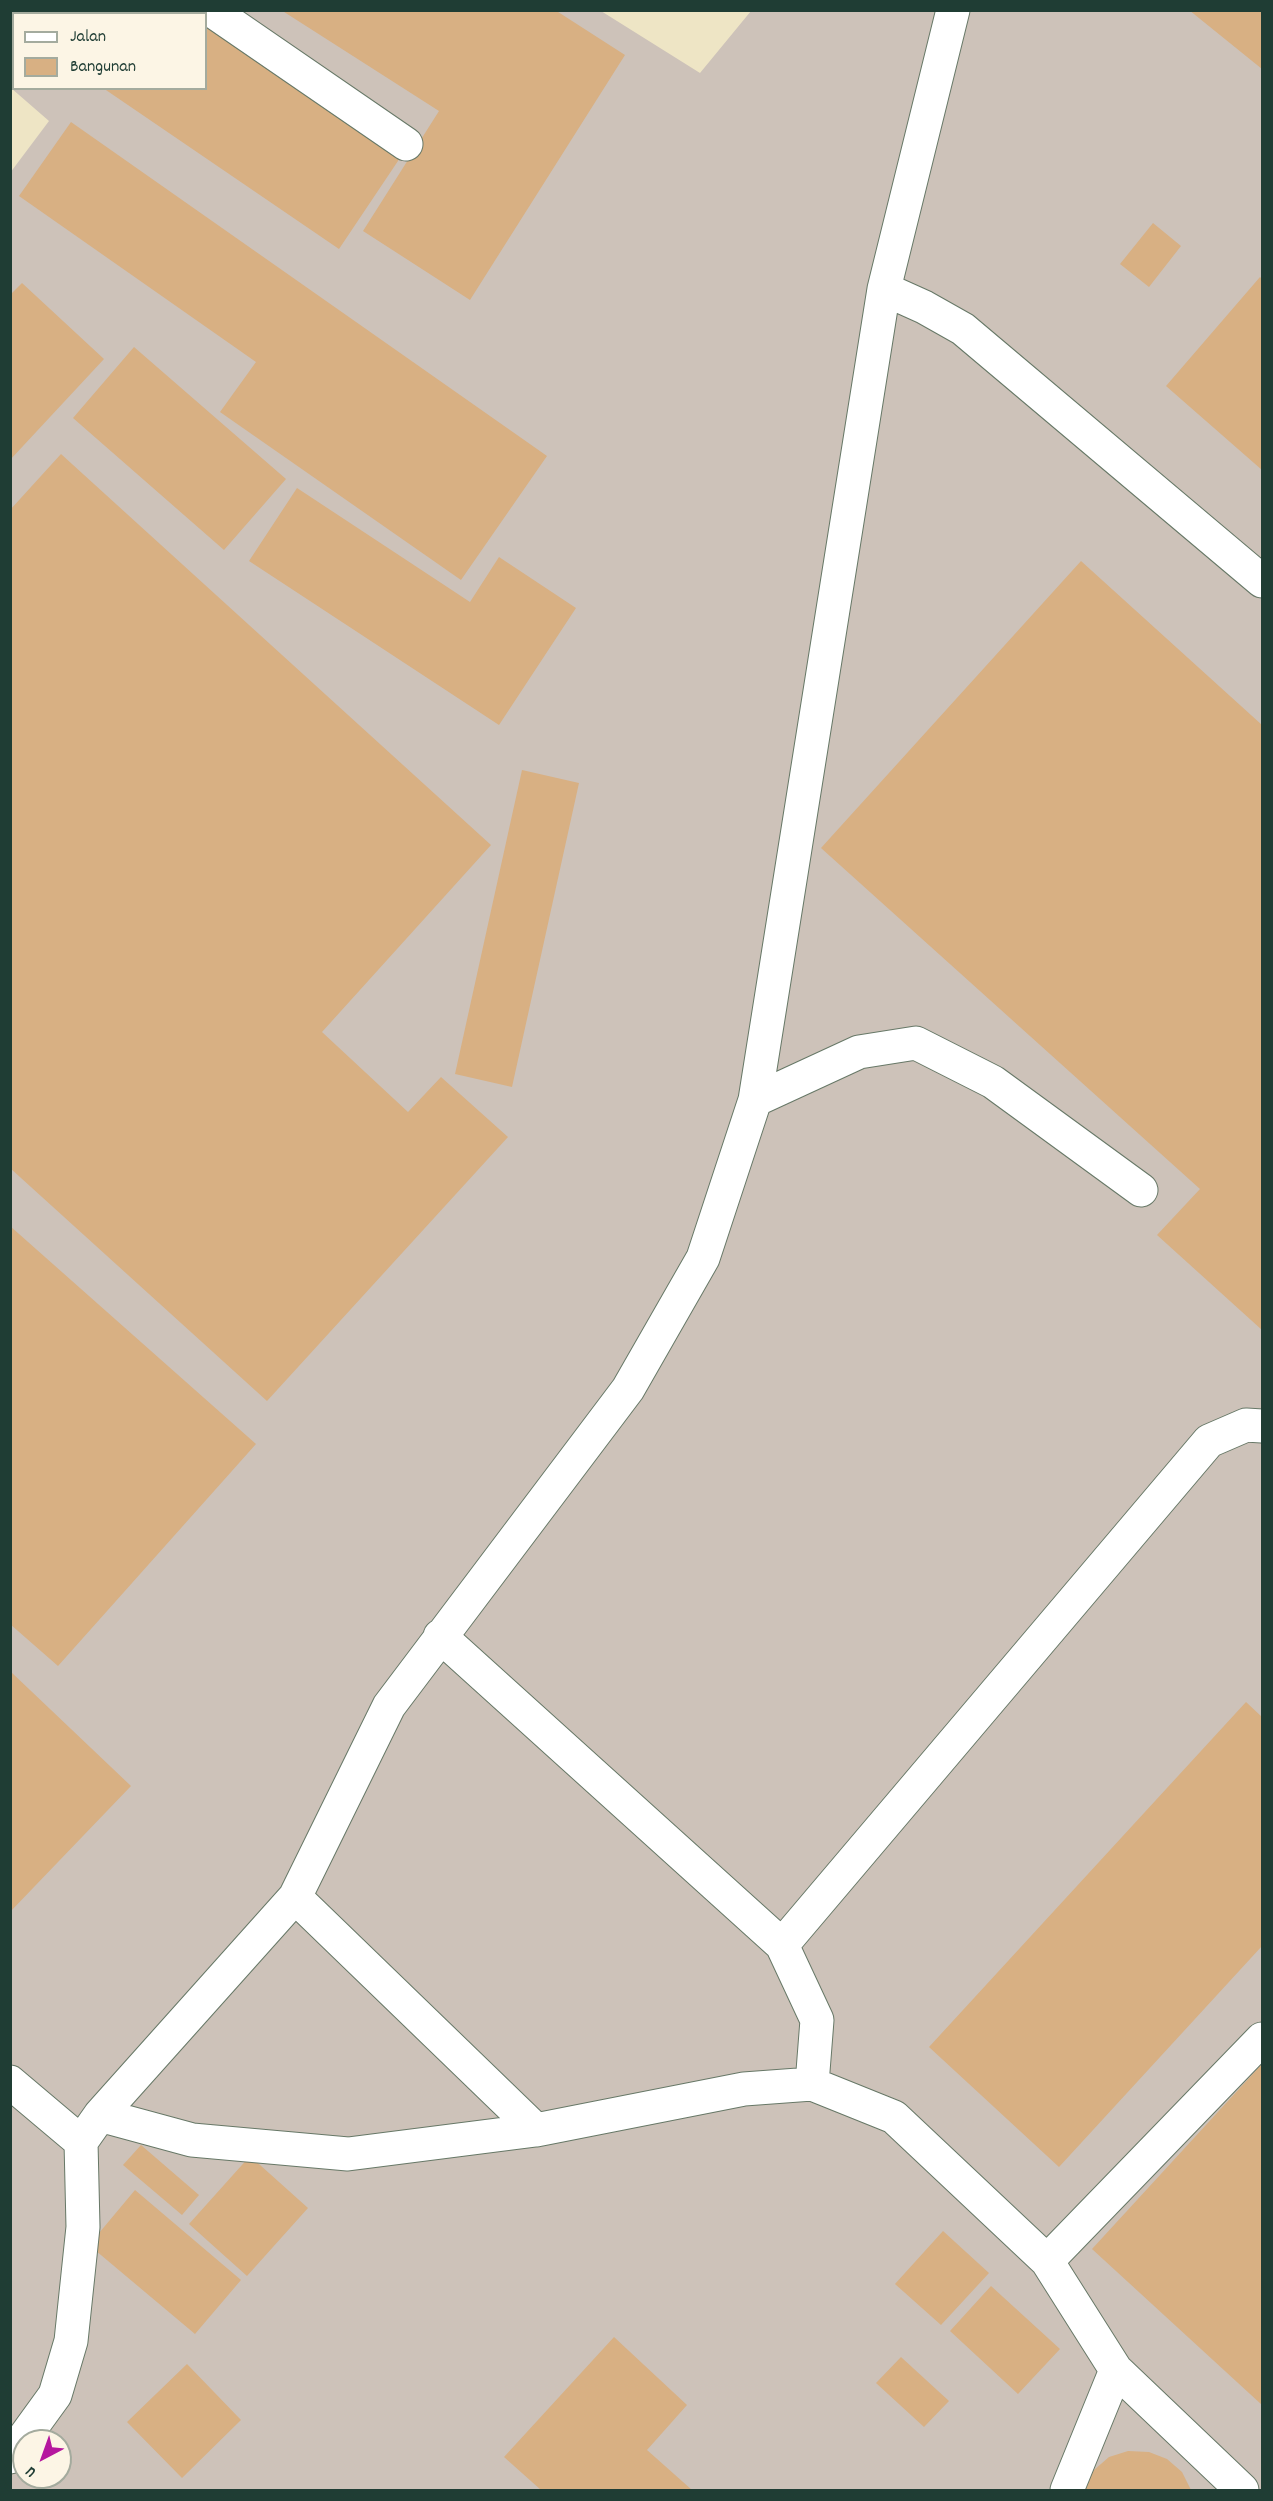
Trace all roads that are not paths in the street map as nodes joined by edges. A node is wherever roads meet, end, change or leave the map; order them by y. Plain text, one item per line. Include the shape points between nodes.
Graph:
1 (211, 10) edge
2 (953, 10) edge
3 (406, 144) dead end
4 (884, 289) junction
5 (1263, 581) edge
6 (755, 1100) junction
7 (1141, 1190) dead end
8 (1263, 1426) edge
9 (440, 1636) junction
10 (295, 1897) junction
11 (782, 1945) junction
12 (1263, 2039) edge
13 (10, 2082) edge
14 (812, 2084) junction
15 (100, 2115) junction
16 (536, 2130) junction
17 (81, 2142) junction
18 (1047, 2261) junction
19 (1116, 2370) junction
20 (10, 2457) edge
21 (1067, 2490) edge
22 (1242, 2490) edge

1 - 3 lane
2 - 4 lane
4 - 5 lane via 963,329
4 - 6 lane
6 - 7 lane via 859,1052 916,1043 993,1082
6 - 9 lane via 703,1258 628,1389
8 - 11 lane via 1246,1425 1209,1441
9 - 10 lane via 389,1706
9 - 11 lane
10 - 15 lane
10 - 16 lane
11 - 14 lane via 817,2020
12 - 18 lane
13 - 17 lane
14 - 16 lane via 744,2089
14 - 18 lane via 894,2117
15 - 16 lane via 192,2140 348,2154
15 - 17 lane
17 - 20 lane via 83,2227 71,2341 55,2395
18 - 19 lane
19 - 21 lane
19 - 22 lane

